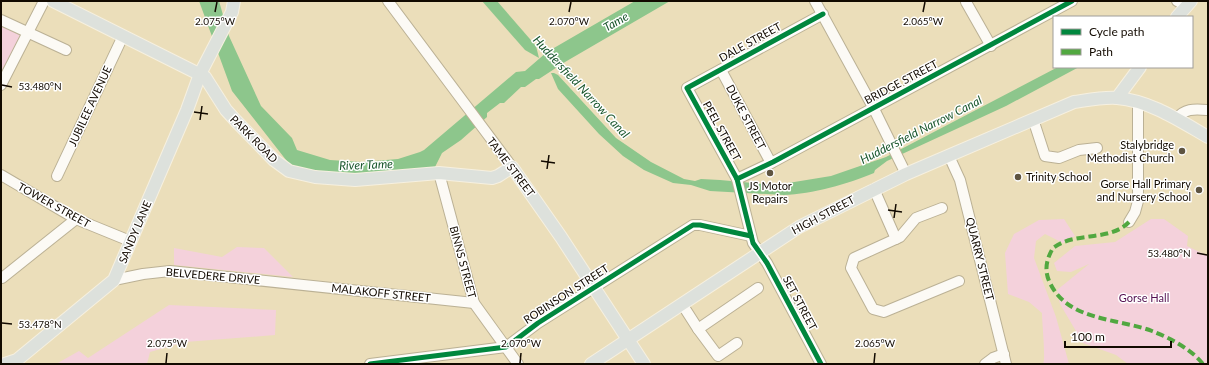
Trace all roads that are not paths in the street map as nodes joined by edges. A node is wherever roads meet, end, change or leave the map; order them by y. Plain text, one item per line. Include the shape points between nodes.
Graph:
1 (44, 1) edge
2 (53, 1) edge
3 (388, 1) edge
4 (816, 1) edge
5 (1072, 1) edge
6 (966, 2) dead end
7 (1185, 3) edge
8 (233, 7) edge
9 (823, 14) junction
10 (1178, 16) edge
11 (1, 20) edge
12 (29, 32) junction
13 (123, 36) junction
14 (991, 46) junction
15 (66, 50) dead end
16 (722, 70) junction
17 (1137, 72) edge
18 (200, 74) junction
19 (1, 85) edge
20 (687, 88) joint
21 (1117, 98) junction
22 (1138, 102) junction
23 (873, 107) junction
24 (1208, 110) edge
25 (1033, 119) junction
26 (1176, 119) junction
27 (1208, 137) edge
28 (1097, 148) dead end
29 (949, 156) junction
30 (771, 164) junction
31 (512, 167) junction
32 (439, 173) junction
33 (906, 174) junction
34 (1, 175) edge
35 (57, 176) dead end
36 (737, 179) junction
37 (871, 191) junction
38 (942, 208) dead end
39 (76, 219) junction
40 (1129, 222) dead end
41 (751, 236) junction
42 (893, 240) junction
43 (130, 241) junction
44 (759, 252) junction
45 (2, 278) dead end
46 (114, 280) junction
47 (959, 281) dead end
48 (288, 283) joint
49 (595, 287) junction
50 (758, 288) dead end
51 (474, 303) junction
52 (682, 304) junction
53 (698, 329) junction
54 (626, 339) junction
55 (737, 344) dead end
56 (506, 347) junction
57 (1005, 359) edge
58 (5, 364) edge
59 (370, 364) edge
60 (518, 364) edge
61 (591, 364) edge
62 (644, 364) edge
63 (821, 364) edge
64 (985, 364) edge

1 - 12 street
2 - 13 main road, PARK ROAD
3 - 31 street, TAME STREET
4 - 9 street
5 - 14 street, BRIDGE STREET
6 - 14 street
7 - 10 main road
8 - 18 main road, SANDY LANE
9 - 16 street, DALE STREET
9 - 23 street
11 - 12 street
12 - 15 street
12 - 19 street
13 - 18 main road, PARK ROAD
13 - 35 street, JUBILEE AVENUE
14 - 23 street, BRIDGE STREET
16 - 20 street, DALE STREET
16 - 30 street, DUKE STREET
17 - 21 main road
17 - 22 main road via 1135,94
18 - 32 main road, PARK ROAD via 208,80 226,110 236,121 274,160 289,171 315,177 355,180
18 - 43 main road, SANDY LANE
20 - 36 street, PEEL STREET
21 - 22 main road
21 - 25 main road, HIGH STREET via 1074,102
22 - 26 main road
22 - 40 street via 1140,211
23 - 30 street, BRIDGE STREET
23 - 33 street
24 - 26 street via 1187,110 1181,112
25 - 28 street via 1045,156 1059,158 1079,150
25 - 29 main road, HIGH STREET
26 - 27 main road
29 - 33 main road, HIGH STREET
29 - 57 street, QUARRY STREET via 960,180
30 - 36 street, BRIDGE STREET
31 - 32 main road, PARK ROAD via 492,178
31 - 49 main road, TAME STREET
32 - 51 street, BINNS STREET
33 - 37 main road, HIGH STREET
34 - 39 street, TOWER STREET
36 - 41 street, PEEL STREET
37 - 42 street
37 - 44 main road, HIGH STREET via 799,227
38 - 42 street via 916,218 900,237
39 - 43 street, TOWER STREET
39 - 45 street
41 - 44 street, PEEL STREET
41 - 49 street, ROBINSON STREET via 693,225
42 - 47 street via 854,258 851,268 873,310 884,312
43 - 46 main road, SANDY LANE
44 - 52 main road, HIGH STREET
44 - 63 street, SET STREET
46 - 48 street, BELVEDERE DRIVE via 170,271
46 - 58 main road, SANDY LANE via 17,360
48 - 51 street, MALAKOFF STREET
49 - 54 main road, TAME STREET
49 - 56 street, ROBINSON STREET via 538,322
50 - 53 street
51 - 56 street, BINNS STREET
52 - 53 street
52 - 54 main road, HIGH STREET
53 - 55 street via 718,356
54 - 61 main road, HIGH STREET
54 - 62 main road, TAME STREET
56 - 59 street
56 - 60 street, BINNS STREET
57 - 64 street via 993,358

